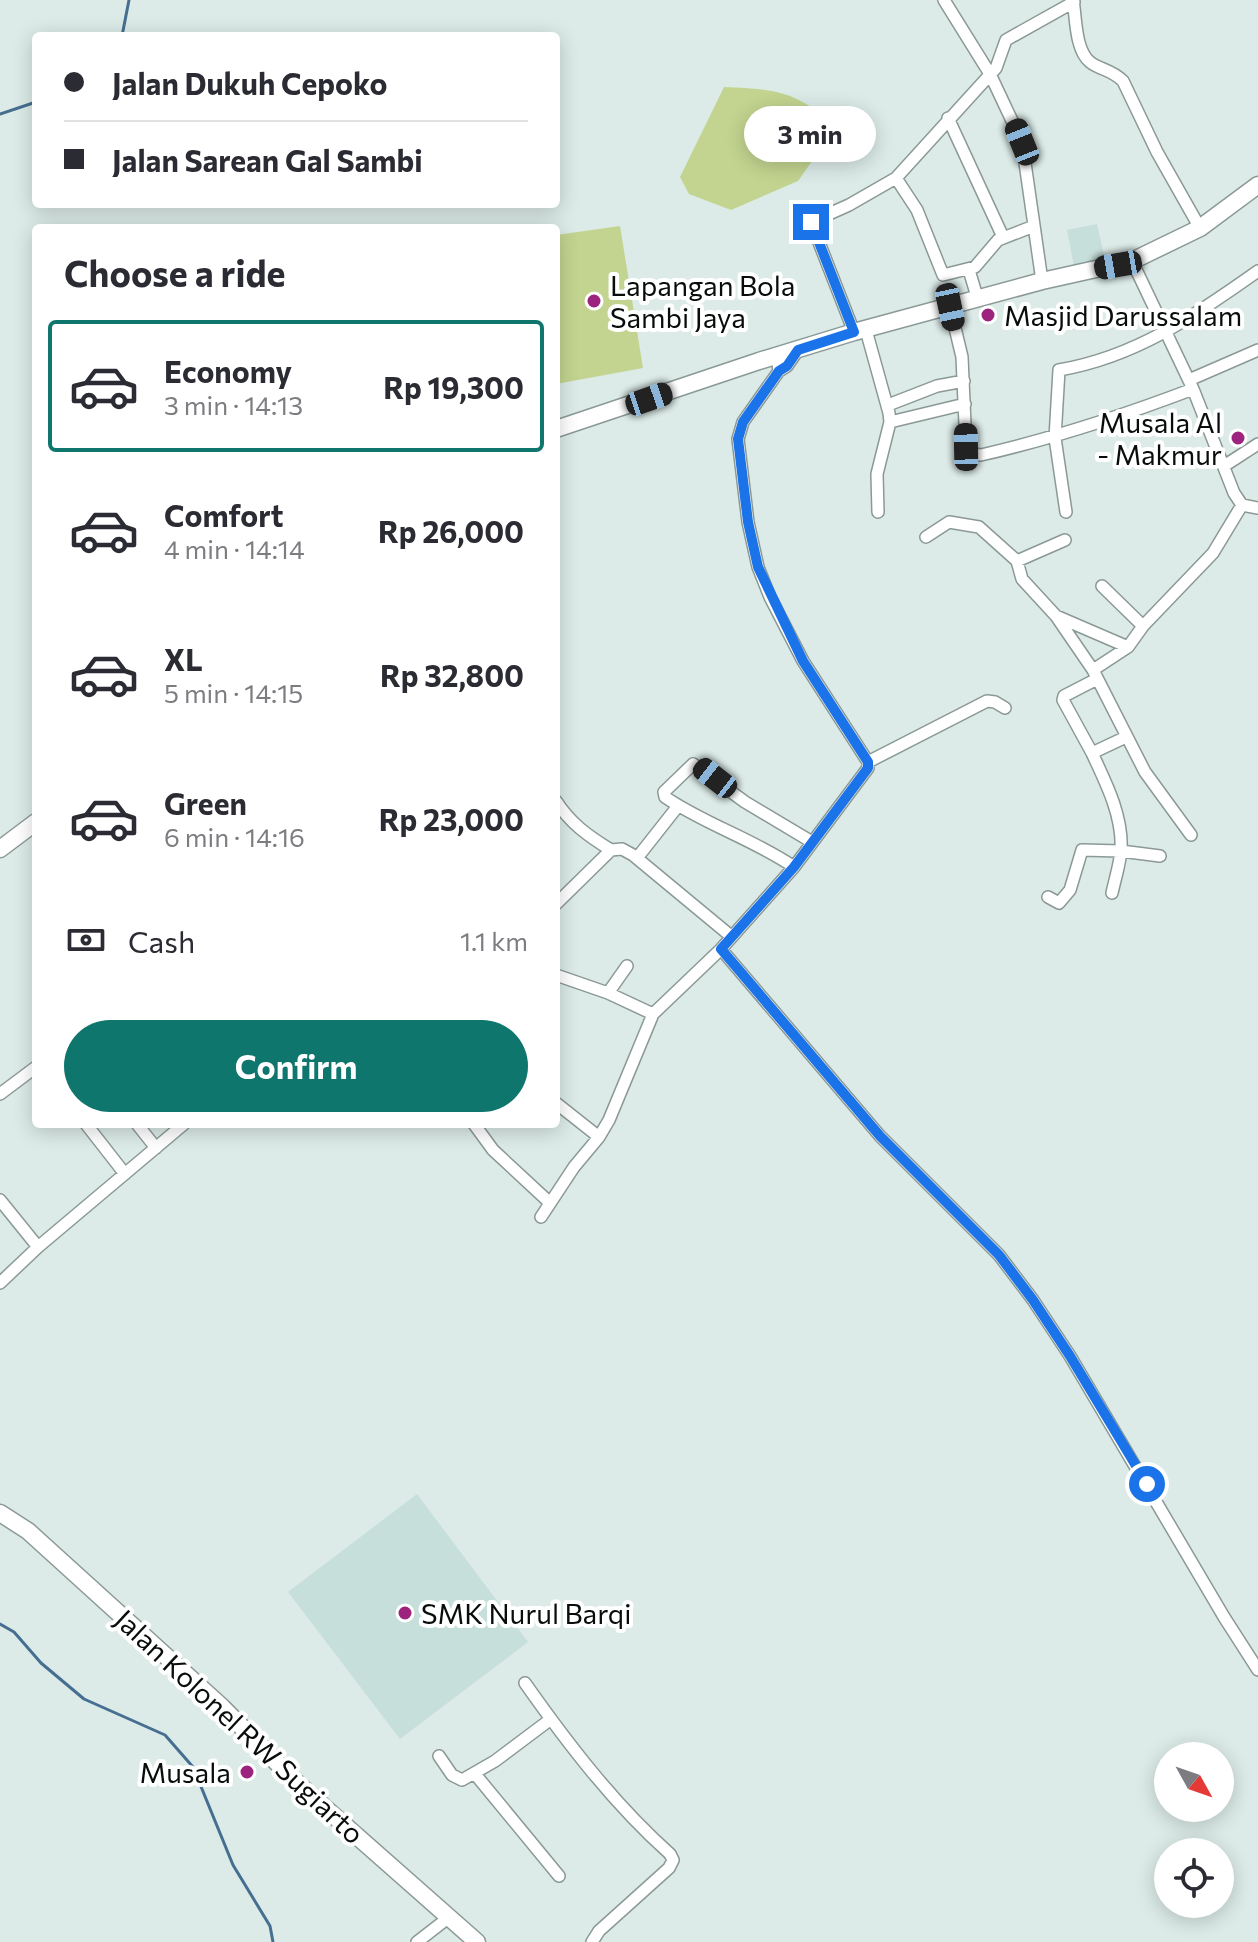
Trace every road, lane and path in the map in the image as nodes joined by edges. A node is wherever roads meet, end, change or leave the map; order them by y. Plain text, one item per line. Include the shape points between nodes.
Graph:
1 (944, 0) edge
2 (1074, 1) edge
3 (990, 74) junction
4 (948, 118) junction
5 (896, 178) junction
6 (1258, 186) edge
7 (1034, 226) junction
8 (1200, 228) junction
9 (1003, 237) junction
10 (1132, 261) junction
11 (969, 270) junction
12 (1258, 271) edge
13 (1042, 281) junction
14 (978, 300) junction
15 (950, 307) junction
16 (860, 331) junction
17 (1166, 333) junction
18 (1258, 350) edge
19 (778, 364) junction
20 (964, 381) junction
21 (1191, 384) junction
22 (965, 404) junction
23 (888, 405) junction
24 (890, 422) junction
25 (560, 428) edge
26 (1055, 438) junction
27 (1258, 444) edge
28 (1224, 466) junction
29 (1242, 505) junction
30 (1258, 508) edge
31 (878, 512) dead end
32 (1066, 512) dead end
33 (926, 537) dead end
34 (1065, 540) dead end
35 (1038, 553) junction
36 (1017, 561) junction
37 (1050, 562) dead end
38 (1102, 586) dead end
39 (1056, 616) junction
40 (1143, 626) junction
41 (1128, 647) junction
42 (1095, 674) junction
43 (1005, 708) dead end
44 (1126, 737) junction
45 (1092, 753) junction
46 (868, 762) junction
47 (678, 806) junction
48 (560, 807) edge
49 (32, 825) edge
50 (1191, 835) dead end
51 (812, 842) junction
52 (0, 849) edge
53 (611, 850) junction
54 (1121, 851) junction
55 (1160, 856) dead end
56 (637, 858) junction
57 (794, 867) junction
58 (1112, 893) dead end
59 (1048, 897) dead end
60 (560, 900) edge
61 (732, 937) junction
62 (721, 949) junction
63 (627, 966) dead end
64 (560, 976) edge
65 (608, 993) junction
66 (653, 1014) junction
67 (32, 1070) edge
68 (0, 1094) edge
69 (560, 1106) edge
70 (89, 1128) edge
71 (140, 1128) edge
72 (179, 1128) edge
73 (477, 1128) edge
74 (599, 1137) junction
75 (156, 1148) junction
76 (125, 1174) junction
77 (0, 1200) edge
78 (549, 1202) junction
79 (541, 1217) dead end
80 (38, 1247) junction
81 (0, 1283) edge
82 (0, 1513) edge
83 (1258, 1670) edge
84 (525, 1683) dead end
85 (551, 1719) junction
86 (439, 1756) dead end
87 (475, 1774) junction
88 (559, 1876) dead end
89 (448, 1918) junction
90 (417, 1942) edge
91 (477, 1942) edge
92 (592, 1942) edge

1 - 3 street
2 - 3 street via 1011,35
2 - 8 street via 1086,59 1123,81
3 - 4 street
3 - 7 street via 1022,142
4 - 5 street
4 - 9 street
5 - 11 street via 917,210 941,273
5 - 16 street via 811,222
6 - 8 main road
7 - 9 street
7 - 13 street
8 - 10 main road
9 - 11 street
10 - 13 main road
10 - 17 street
11 - 14 street
12 - 17 street
13 - 14 main road
14 - 15 main road
15 - 16 main road
15 - 20 street
16 - 19 main road via 798,350
16 - 23 street
17 - 21 street
17 - 26 street via 1107,358 1059,370
18 - 21 street
19 - 25 main road
19 - 46 street via 738,439 758,567 803,661
20 - 22 street
20 - 23 street
21 - 26 street via 1102,424
21 - 28 street
22 - 24 street
22 - 26 street via 966,447 973,454
23 - 24 street
24 - 31 street via 877,474
26 - 32 street
27 - 28 street
28 - 29 street
29 - 30 street
29 - 40 street via 1213,553
33 - 36 street via 949,522 970,524
34 - 35 street
35 - 36 street
35 - 37 street
36 - 39 street via 1022,579
38 - 40 street
39 - 41 street
39 - 42 street
40 - 41 street
41 - 42 street
42 - 44 street
42 - 45 street via 1063,700
43 - 46 street via 987,701
44 - 45 street
44 - 50 street
45 - 54 street via 1121,826
46 - 51 street via 863,777
47 - 51 street via 664,792 693,764
47 - 56 street
47 - 57 street
48 - 53 street via 589,837
49 - 52 main road
51 - 57 street
53 - 56 street via 622,849
53 - 60 street
54 - 55 street
54 - 58 street
54 - 59 street via 1082,850 1066,896 1059,903
56 - 61 street
57 - 61 street
61 - 62 street
62 - 66 street
62 - 83 street via 880,1136 999,1255 1033,1300
63 - 65 street
64 - 65 street
65 - 66 street
66 - 74 street
67 - 68 street
69 - 74 street
70 - 76 street
71 - 75 street
72 - 75 street
73 - 78 street
74 - 78 street
75 - 76 street
76 - 80 street
77 - 80 street
78 - 79 street
80 - 81 street
82 - 89 main road, Jalan Kolonel RW Sugiarto via 28,1531
84 - 85 street
85 - 87 street
85 - 92 street via 673,1860
86 - 87 street via 456,1779
87 - 88 street
89 - 90 street
89 - 91 main road, Jalan Kolonel RW Sugiarto

